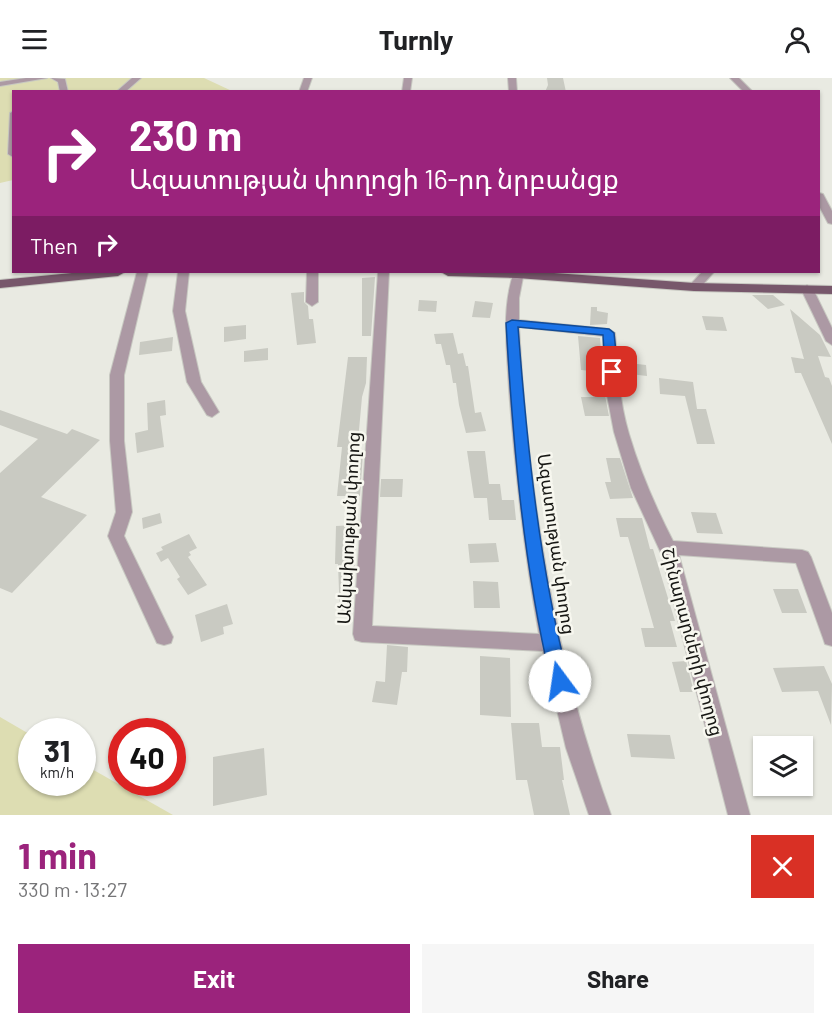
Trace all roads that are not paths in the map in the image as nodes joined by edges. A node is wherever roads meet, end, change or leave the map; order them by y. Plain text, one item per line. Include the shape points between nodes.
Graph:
1 (43, 78) edge
2 (56, 78) edge
3 (137, 78) edge
4 (374, 78) edge
5 (385, 78) edge
6 (734, 78) edge
7 (6, 85) edge
8 (64, 90) edge
9 (122, 90) edge
10 (747, 90) edge
11 (820, 198) edge
12 (832, 221) edge
13 (99, 273) edge
14 (142, 273) edge
15 (183, 273) edge
16 (312, 273) edge
17 (383, 273) edge
18 (518, 273) edge
19 (707, 273) edge
20 (0, 284) edge
21 (694, 287) junction
22 (807, 289) junction
23 (832, 290) edge
24 (312, 302) dead end
25 (512, 323) junction
26 (832, 341) edge
27 (212, 411) dead end
28 (667, 548) junction
29 (164, 637) dead end
30 (832, 638) edge
31 (550, 643) junction
32 (600, 815) edge
33 (739, 815) edge

1 - 7 street
2 - 8 street via 62,81
3 - 9 street
4 - 5 street
6 - 10 street
11 - 12 street
13 - 20 main road
14 - 29 street via 117,375 117,441 124,512 116,536
15 - 27 street via 179,311 194,382
16 - 24 street
17 - 31 street, Անկախության փողոց via 362,634
18 - 21 main road
18 - 25 street, Ազատության փողոց
19 - 21 street
21 - 22 main road
22 - 23 main road
22 - 26 street
25 - 28 street, Շինարարների փողոց via 609,333 621,432 639,488
25 - 31 street, Ազատության փողոց via 532,530
28 - 30 street via 802,557
28 - 33 street, Շինարարների փողոց
31 - 32 street, Ազատության փողոց via 574,738

